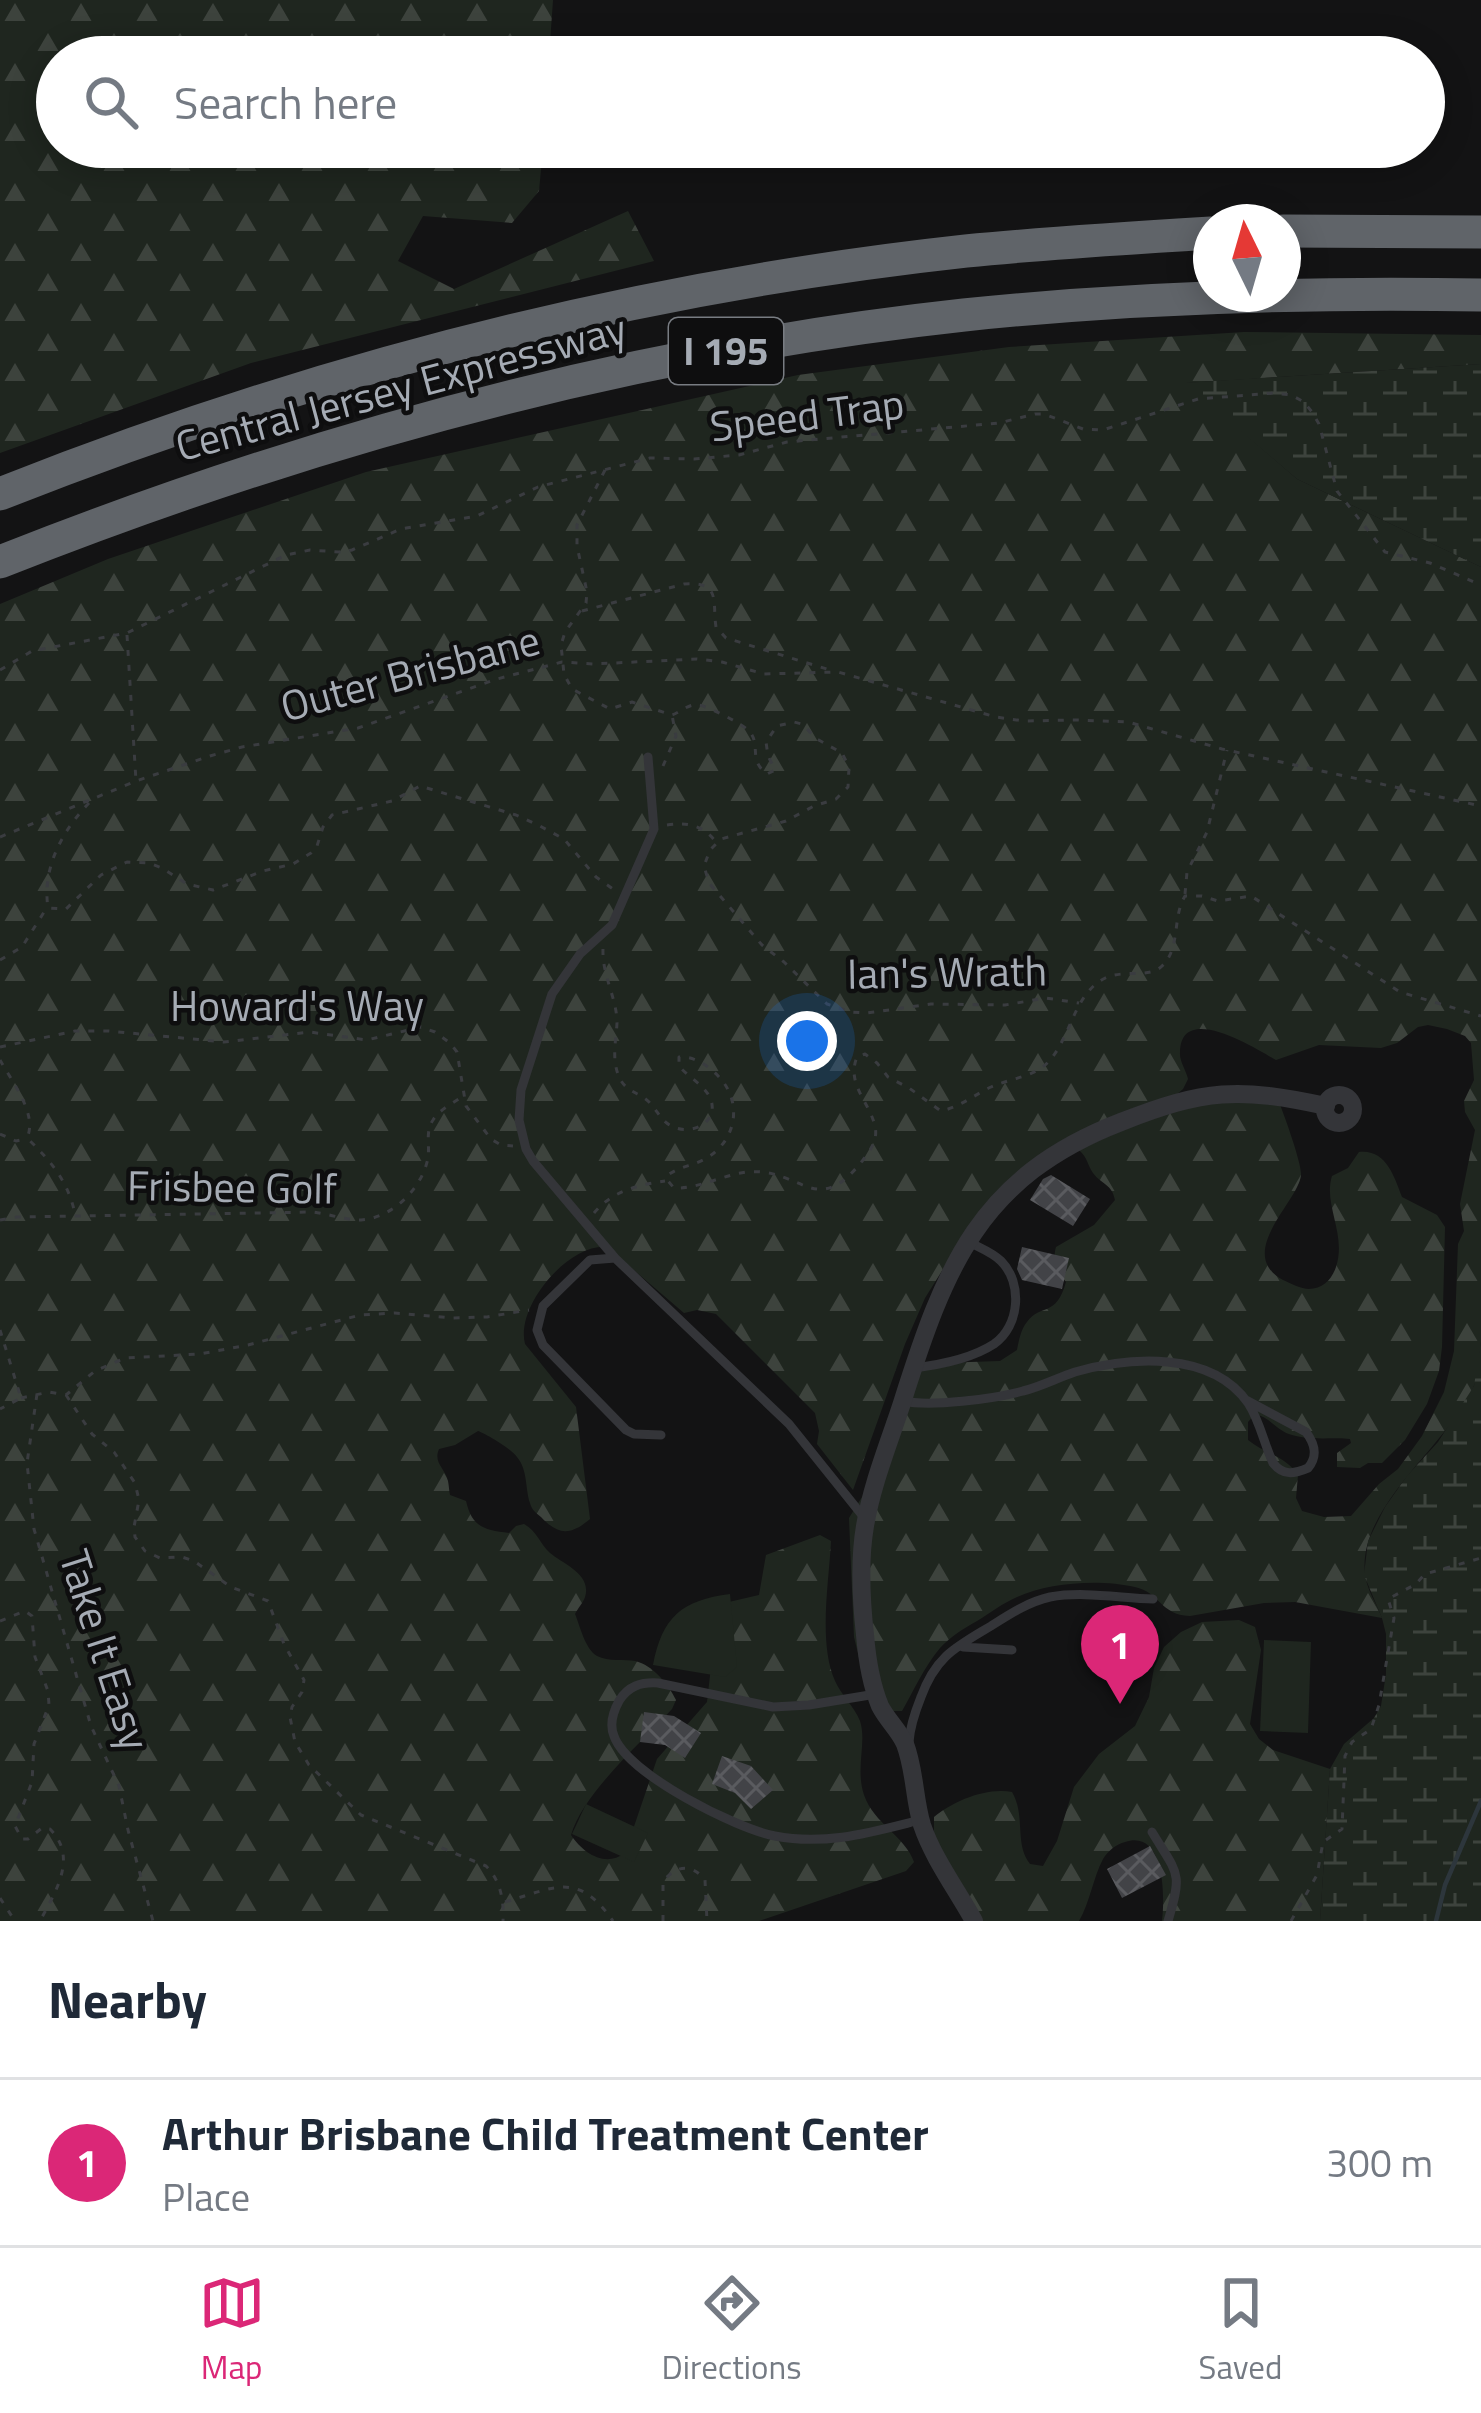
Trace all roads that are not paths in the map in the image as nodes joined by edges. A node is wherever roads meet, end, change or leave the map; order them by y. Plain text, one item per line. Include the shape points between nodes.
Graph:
1 (1301, 231) edge
2 (1481, 232) edge
3 (1193, 234) edge
4 (1481, 295) edge
5 (0, 494) edge
6 (0, 562) edge
7 (648, 757) dead end
8 (1326, 1106) dead end
9 (968, 1242) junction
10 (614, 1258) junction
11 (913, 1368) junction
12 (1246, 1400) junction
13 (903, 1401) junction
14 (661, 1435) dead end
15 (866, 1520) junction
16 (1154, 1599) dead end
17 (952, 1650) junction
18 (1012, 1650) dead end
19 (876, 1694) junction
20 (913, 1719) junction
21 (888, 1720) junction
22 (910, 1766) junction
23 (920, 1820) junction
24 (1152, 1832) dead end
25 (974, 1921) edge
26 (1168, 1921) edge

1 - 2 highway
3 - 5 highway, Central Jersey Expressway / I 195 via 921,257 608,309 288,391
4 - 6 highway, Central Jersey Expressway / I 195 via 1075,305 727,350 322,447
7 - 10 lane via 654,829 608,930 567,969 548,1004 521,1090 519,1120 533,1161
8 - 9 street via 1241,1093 1167,1104 1036,1166
9 - 11 street via 940,1291
9 - 11 lane via 1010,1272 1012,1319 991,1346
10 - 14 lane via 590,1260 543,1306 537,1330 626,1430
10 - 15 lane via 789,1424
11 - 13 street
12 - 12 lane via 1275,1467 1291,1474 1308,1468 1315,1453 1306,1432
12 - 13 lane via 1204,1371 1157,1361 1085,1370 1018,1392
13 - 15 street
15 - 19 street via 863,1608
16 - 17 lane via 1045,1598
17 - 18 lane
17 - 20 lane via 930,1674
19 - 21 street
19 - 23 lane via 773,1707 650,1683 625,1692 611,1726 621,1749 660,1782 758,1832 835,1840
20 - 21 lane via 902,1727
20 - 22 lane
21 - 22 street
22 - 23 street
23 - 25 street
24 - 26 lane via 1178,1876

